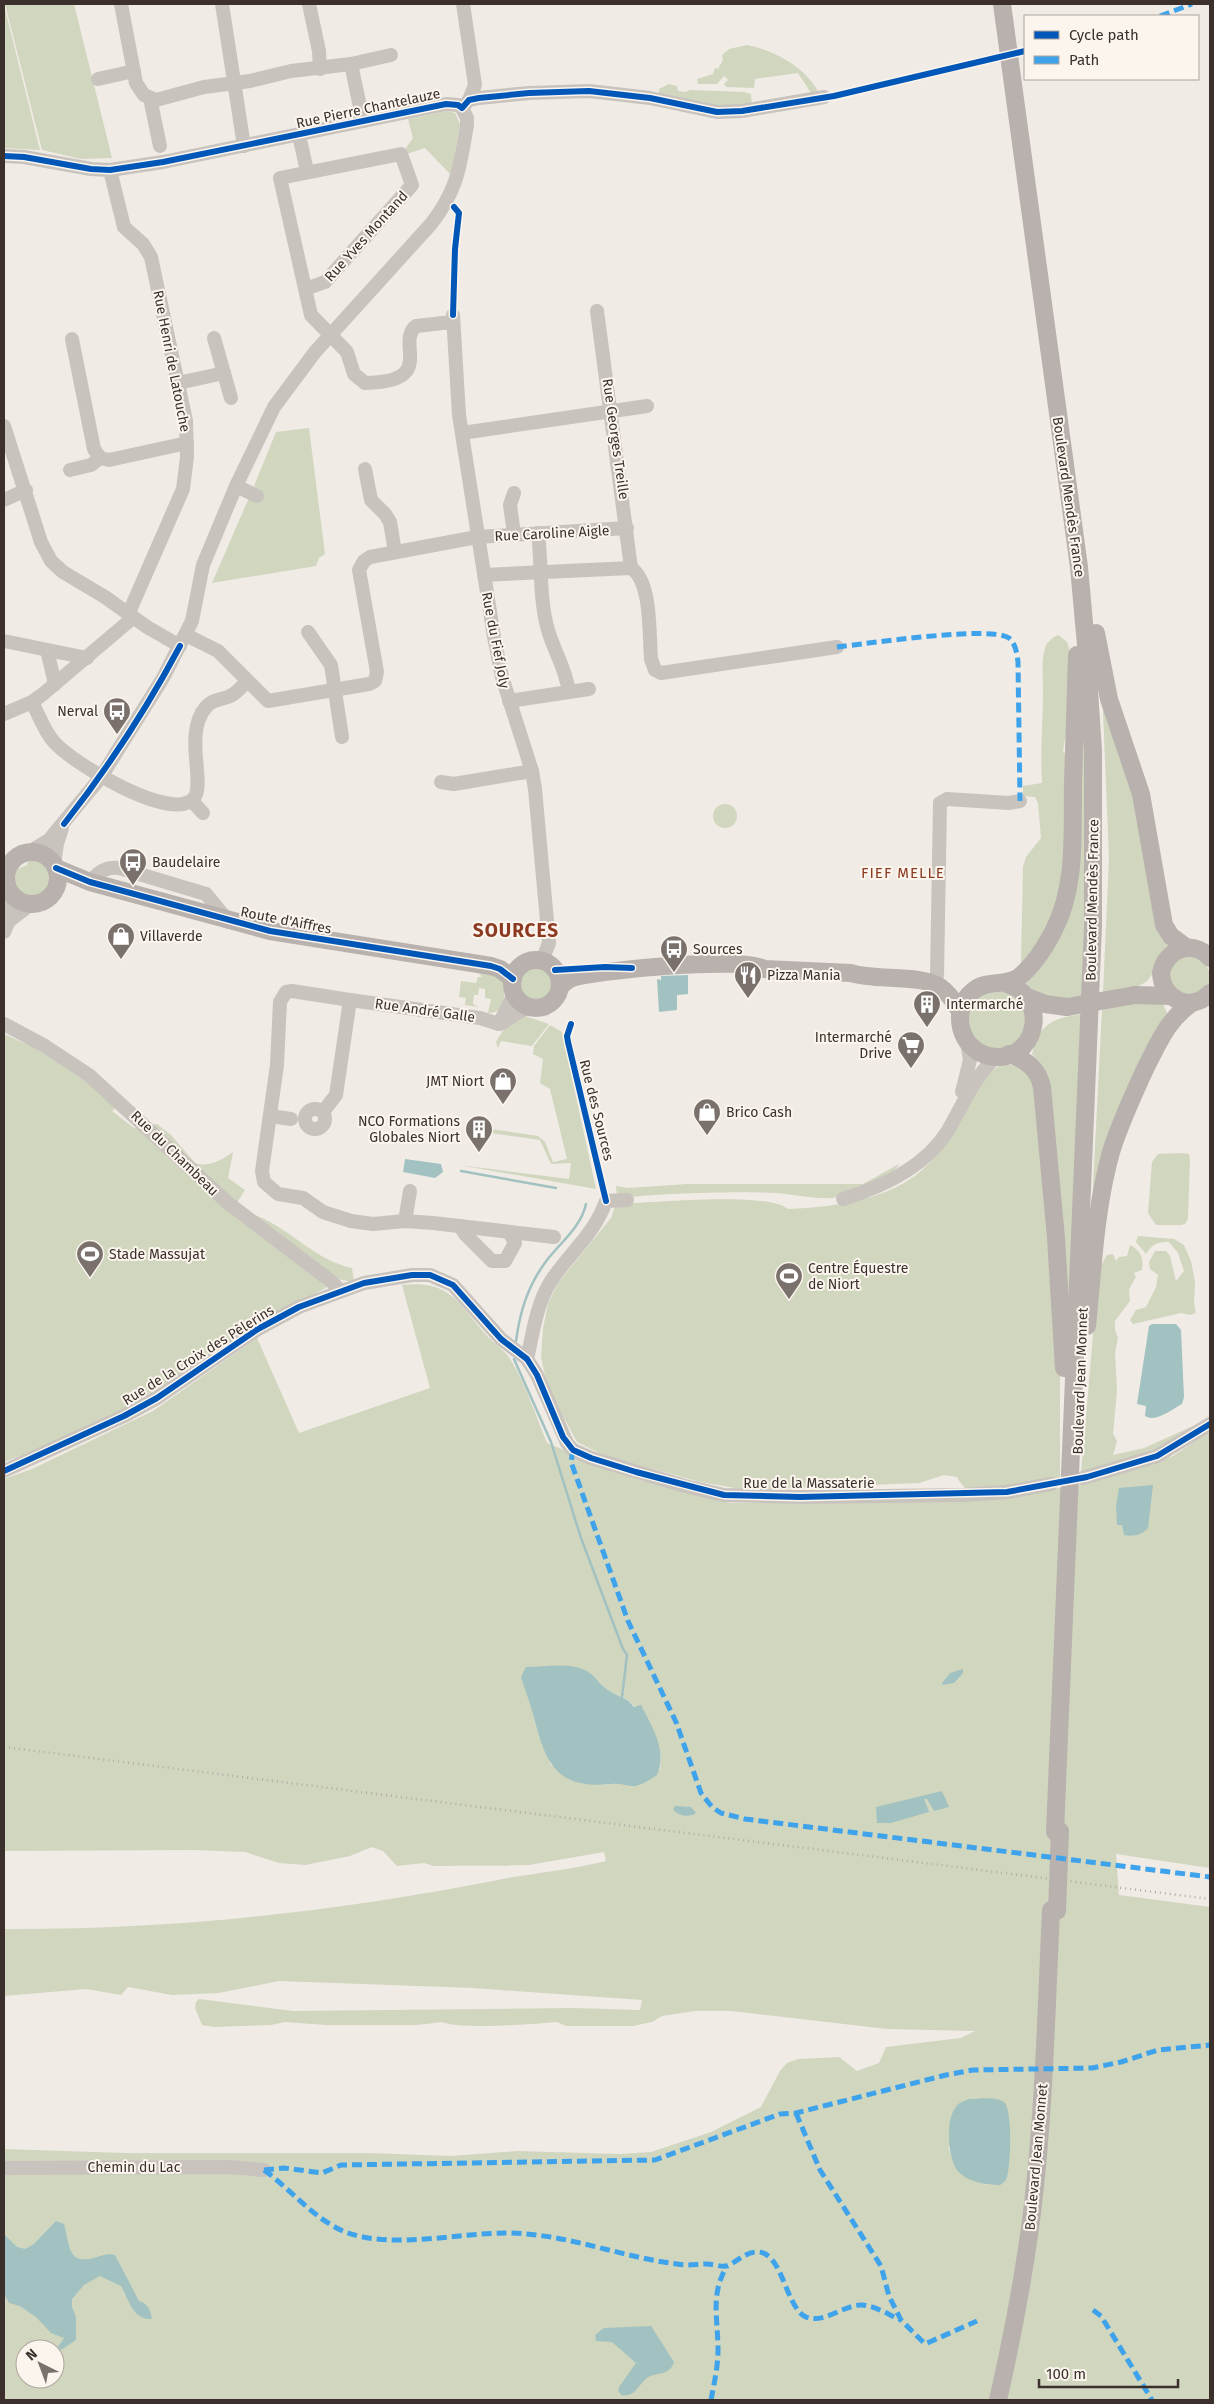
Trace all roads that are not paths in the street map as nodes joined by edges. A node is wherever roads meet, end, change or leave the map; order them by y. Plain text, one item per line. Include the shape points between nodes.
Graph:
1 (121, 4) edge
2 (222, 4) edge
3 (309, 4) edge
4 (463, 4) edge
5 (1002, 4) edge
6 (1008, 4) edge
7 (391, 55) dead end
8 (351, 64) junction
9 (320, 69) junction
10 (134, 71) junction
11 (98, 79) dead end
12 (236, 83) junction
13 (824, 97) dead end
14 (150, 98) junction
15 (466, 104) junction
16 (363, 121) junction
17 (299, 135) junction
18 (160, 146) dead end
19 (244, 146) junction
20 (4, 156) edge
21 (110, 170) junction
22 (307, 171) junction
23 (305, 288) junction
24 (598, 311) dead end
25 (330, 335) junction
26 (72, 338) dead end
27 (214, 338) dead end
28 (224, 373) junction
29 (178, 383) junction
30 (231, 398) dead end
31 (647, 406) dead end
32 (612, 411) junction
33 (4, 426) edge
34 (462, 433) junction
35 (187, 443) junction
36 (100, 458) junction
37 (365, 469) dead end
38 (70, 470) dead end
39 (236, 486) junction
40 (26, 490) junction
41 (514, 493) dead end
42 (257, 496) dead end
43 (4, 500) edge
44 (627, 528) junction
45 (538, 533) junction
46 (514, 534) junction
47 (477, 537) junction
48 (1076, 548) junction
49 (395, 552) junction
50 (631, 568) junction
51 (540, 572) junction
52 (484, 575) junction
53 (1086, 581) junction
54 (129, 614) junction
55 (308, 632) dead end
56 (4, 641) edge
57 (183, 641) junction
58 (837, 647) dead end
59 (48, 650) junction
60 (87, 658) junction
61 (247, 682) junction
62 (55, 684) junction
63 (590, 689) dead end
64 (335, 691) junction
65 (569, 692) junction
66 (509, 701) junction
67 (32, 702) junction
68 (4, 714) edge
69 (342, 737) dead end
70 (532, 771) junction
71 (101, 777) junction
72 (441, 782) dead end
73 (192, 800) junction
74 (1020, 801) dead end
75 (203, 813) dead end
76 (64, 824) junction
77 (17, 856) edge
78 (55, 866) junction
79 (90, 882) junction
80 (7, 886) edge
81 (54, 893) junction
82 (30, 904) junction
83 (229, 922) junction
84 (7, 927) edge
85 (1187, 948) junction
86 (433, 956) junction
87 (1210, 958) edge
88 (523, 964) junction
89 (548, 965) junction
90 (632, 968) junction
91 (851, 973) junction
92 (1161, 973) junction
93 (937, 976) junction
94 (1005, 983) junction
95 (513, 986) junction
96 (560, 987) junction
97 (978, 987) junction
98 (1093, 992) junction
99 (1210, 992) edge
100 (1135, 995) junction
101 (1170, 996) junction
102 (1027, 997) junction
103 (350, 1000) junction
104 (1192, 1003) junction
105 (527, 1007) junction
106 (1067, 1007) junction
107 (960, 1011) junction
108 (4, 1024) edge
109 (499, 1024) junction
110 (1033, 1030) junction
111 (967, 1042) junction
112 (1003, 1055) junction
113 (958, 1109) junction
114 (323, 1112) dead end
115 (270, 1116) junction
116 (291, 1119) dead end
117 (410, 1191) dead end
118 (843, 1199) dead end
119 (627, 1200) dead end
120 (406, 1221) junction
121 (460, 1226) junction
122 (509, 1232) junction
123 (554, 1237) dead end
124 (340, 1291) junction
125 (1081, 1358) junction
126 (527, 1359) junction
127 (1210, 1424) edge
128 (1070, 1460) junction
129 (4, 1471) edge
130 (1083, 1478) dead end
131 (1051, 1484) dead end
132 (1058, 1832) junction
133 (1054, 1910) junction
134 (4, 2168) edge
135 (264, 2170) dead end
136 (998, 2400) edge
137 (1005, 2400) edge

1 - 10 street
2 - 12 street
3 - 9 street
4 - 15 street via 475,85
5 - 48 main road, Boulevard Mendès France
6 - 53 main road, Boulevard Mendès France
7 - 8 street
8 - 9 street
8 - 16 street
9 - 12 street via 292,70
10 - 11 street
10 - 14 street via 139,90
12 - 14 street via 204,87 161,99
12 - 19 street
13 - 15 street, Rue Pierre Chantelauze via 717,112 650,98 589,91 529,93
14 - 18 street
15 - 16 street, Rue Pierre Chantelauze via 446,104
15 - 25 street via 467,124 458,175 447,201 431,224
16 - 17 street, Rue Pierre Chantelauze
17 - 19 street, Rue Pierre Chantelauze
17 - 22 street
19 - 21 street, Rue Pierre Chantelauze
20 - 21 street, Rue Pierre Chantelauze
21 - 29 street, Rue Henri de Latouche via 124,227 143,244 151,257
22 - 23 street via 280,178
22 - 23 street, Rue Yves Montand via 401,154 412,186 326,282
23 - 25 street via 311,314
24 - 32 street, Rue Georges Treille
25 - 34 street, Rue du Fief Joly via 347,352 356,377 369,383 396,379 407,370 411,358 409,336 416,326 452,319
25 - 39 street via 298,372 274,407
26 - 36 street via 94,449
27 - 28 street
28 - 29 street
28 - 30 street
29 - 35 street, Rue Henri de Latouche
31 - 32 street
32 - 34 street
32 - 44 street, Rue Georges Treille
33 - 40 street
34 - 47 street, Rue du Fief Joly
35 - 36 street via 109,460
35 - 54 street, Rue Henri de Latouche via 182,489
36 - 38 street via 91,465
37 - 49 street via 371,500 390,522
39 - 42 street
39 - 57 street via 200,574 196,611
40 - 43 street
40 - 54 street via 41,542 51,561
41 - 46 street via 510,505
44 - 45 street, Rue Caroline Aigle
44 - 50 street, Rue Georges Treille
45 - 46 street, Rue Caroline Aigle
45 - 51 street
46 - 47 street, Rue Caroline Aigle
47 - 49 street, Rue Caroline Aigle
47 - 52 street, Rue du Fief Joly
48 - 94 main road via 1072,563 1077,645 1069,888 1045,946 1018,978
48 - 98 main road, Boulevard Mendès France via 1093,751
49 - 64 street, Rue Caroline Aigle via 370,557 361,565 359,576 376,678 369,684
50 - 51 street
50 - 58 street via 644,583 651,659 655,670 661,673
51 - 52 street
51 - 65 street via 548,630 565,671
52 - 66 street, Rue du Fief Joly via 500,669
53 - 85 main road via 1090,584 1109,699 1141,794 1164,925 1170,936
53 - 98 main road, Boulevard Mendès France via 1099,751 1099,919
54 - 57 street via 147,627
54 - 60 street, Rue Henri de Latouche via 128,622
55 - 64 street via 330,661
56 - 59 street
57 - 61 street via 218,651
57 - 71 street
59 - 60 street
59 - 62 street
60 - 62 street, Rue Henri de Latouche
61 - 64 street via 271,702
61 - 73 street via 230,696 207,705 202,712 194,750 198,790
62 - 67 street, Rue Henri de Latouche
63 - 65 street
64 - 69 street
65 - 66 street
66 - 70 street, Rue du Fief Joly
67 - 68 street, Rue Henri de Latouche
67 - 71 street via 53,741
70 - 72 street via 454,784
70 - 89 street, Rue du Fief Joly via 541,842
71 - 73 street via 128,791 176,805
71 - 76 street
73 - 75 street
74 - 93 street via 947,800 940,803
76 - 77 street via 49,840
76 - 78 street via 57,844
77 - 78 main road via 43,854
77 - 80 main road via 9,866
78 - 79 main road, Route d'Aiffres
78 - 81 main road via 59,880
79 - 81 main road
79 - 83 main road, Route d'Aiffres
79 - 83 street via 100,872 120,868 206,894
80 - 82 main road via 17,900
80 - 84 street
81 - 82 main road via 45,901
82 - 84 street
83 - 86 main road, Route d'Aiffres via 313,939
85 - 87 main road via 1202,951
85 - 92 main road via 1169,956
86 - 88 main road, Route d'Aiffres via 466,955
86 - 95 main road, Route d'Aiffres via 496,967
88 - 89 main road via 535,960
88 - 95 main road
89 - 90 main road
89 - 96 main road
90 - 91 main road via 678,967 710,973 753,975 764,969
90 - 96 main road via 574,978
91 - 93 main road via 872,968
91 - 107 main road via 935,985 947,993
92 - 100 main road via 1150,986
92 - 101 main road via 1163,986
93 - 97 main road via 962,986
94 - 97 main road via 991,982
94 - 102 main road
95 - 105 main road
95 - 109 street
96 - 105 main road via 550,1004 540,1008
97 - 107 main road via 967,997
98 - 125 main road, Boulevard Jean Monnet
98 - 128 main road, Boulevard Jean Monnet
99 - 104 main road via 1202,1000
100 - 101 main road
100 - 106 main road, bridge
101 - 104 main road via 1180,1002
102 - 106 main road
102 - 110 main road via 1034,1012
103 - 109 street, Rue André Galle via 480,1018
103 - 114 street via 336,1095
103 - 115 street, Rue André Galle via 292,991 282,996
104 - 125 main road via 1173,1018 1162,1034 1116,1139 1098,1214 1085,1350
105 - 109 street
106 - 110 main road
107 - 111 main road via 960,1027
108 - 124 street, Rue du Chambeau via 60,1055 98,1082 209,1188
110 - 112 main road via 1024,1044
111 - 112 main road via 981,1053
111 - 113 street via 968,1070
112 - 113 street via 978,1076
112 - 128 main road via 1030,1064 1042,1087 1056,1238 1066,1449
113 - 118 street via 946,1134 920,1161 883,1184
115 - 116 street
115 - 120 street via 262,1172 264,1182 278,1194 303,1198 323,1212 351,1222
117 - 120 street
119 - 126 street via 606,1202 593,1230 550,1283 535,1320
120 - 121 street
121 - 122 street
121 - 122 street via 492,1262 505,1261 515,1243
122 - 123 street
124 - 126 street, Rue de la Croix des Pèlerins via 391,1277 421,1275 441,1278 453,1285 501,1339
124 - 129 street, Rue de la Croix des Pèlerins via 258,1329 157,1398 124,1416
125 - 132 main road, Boulevard Jean Monnet
126 - 131 street, Rue de la Massaterie via 538,1375 563,1438 573,1450 636,1472 724,1495 963,1495
127 - 130 street via 1157,1456
128 - 132 main road, Boulevard Jean Monnet
132 - 133 main road
133 - 136 main road, Boulevard Jean Monnet via 1033,2200 1019,2297
133 - 137 main road, Boulevard Jean Monnet via 1049,2087 1039,2202
134 - 135 street, Chemin du Lac via 230,2167

